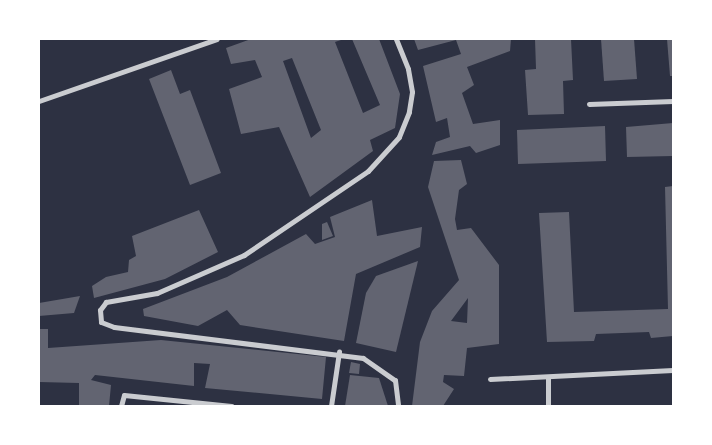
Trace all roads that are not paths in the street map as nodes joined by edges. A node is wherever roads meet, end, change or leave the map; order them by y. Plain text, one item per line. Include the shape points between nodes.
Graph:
1 (217, 39) edge
2 (396, 39) edge
3 (673, 101) edge
4 (39, 102) edge
5 (589, 104) dead end
6 (339, 352) junction
7 (673, 370) edge
8 (548, 377) junction
9 (490, 379) dead end
10 (190, 404) edge
11 (121, 406) edge
12 (230, 406) edge
13 (331, 406) edge
14 (398, 406) edge
15 (548, 406) edge

1 - 4 street
2 - 6 street via 408,69 412,92 409,112 399,137 368,171 244,255 157,293 106,302 100,310 101,322 114,327
3 - 5 street
6 - 13 street
6 - 14 street via 382,367 395,380
7 - 8 street
8 - 9 street
8 - 15 street
10 - 11 street via 124,395
10 - 12 street

